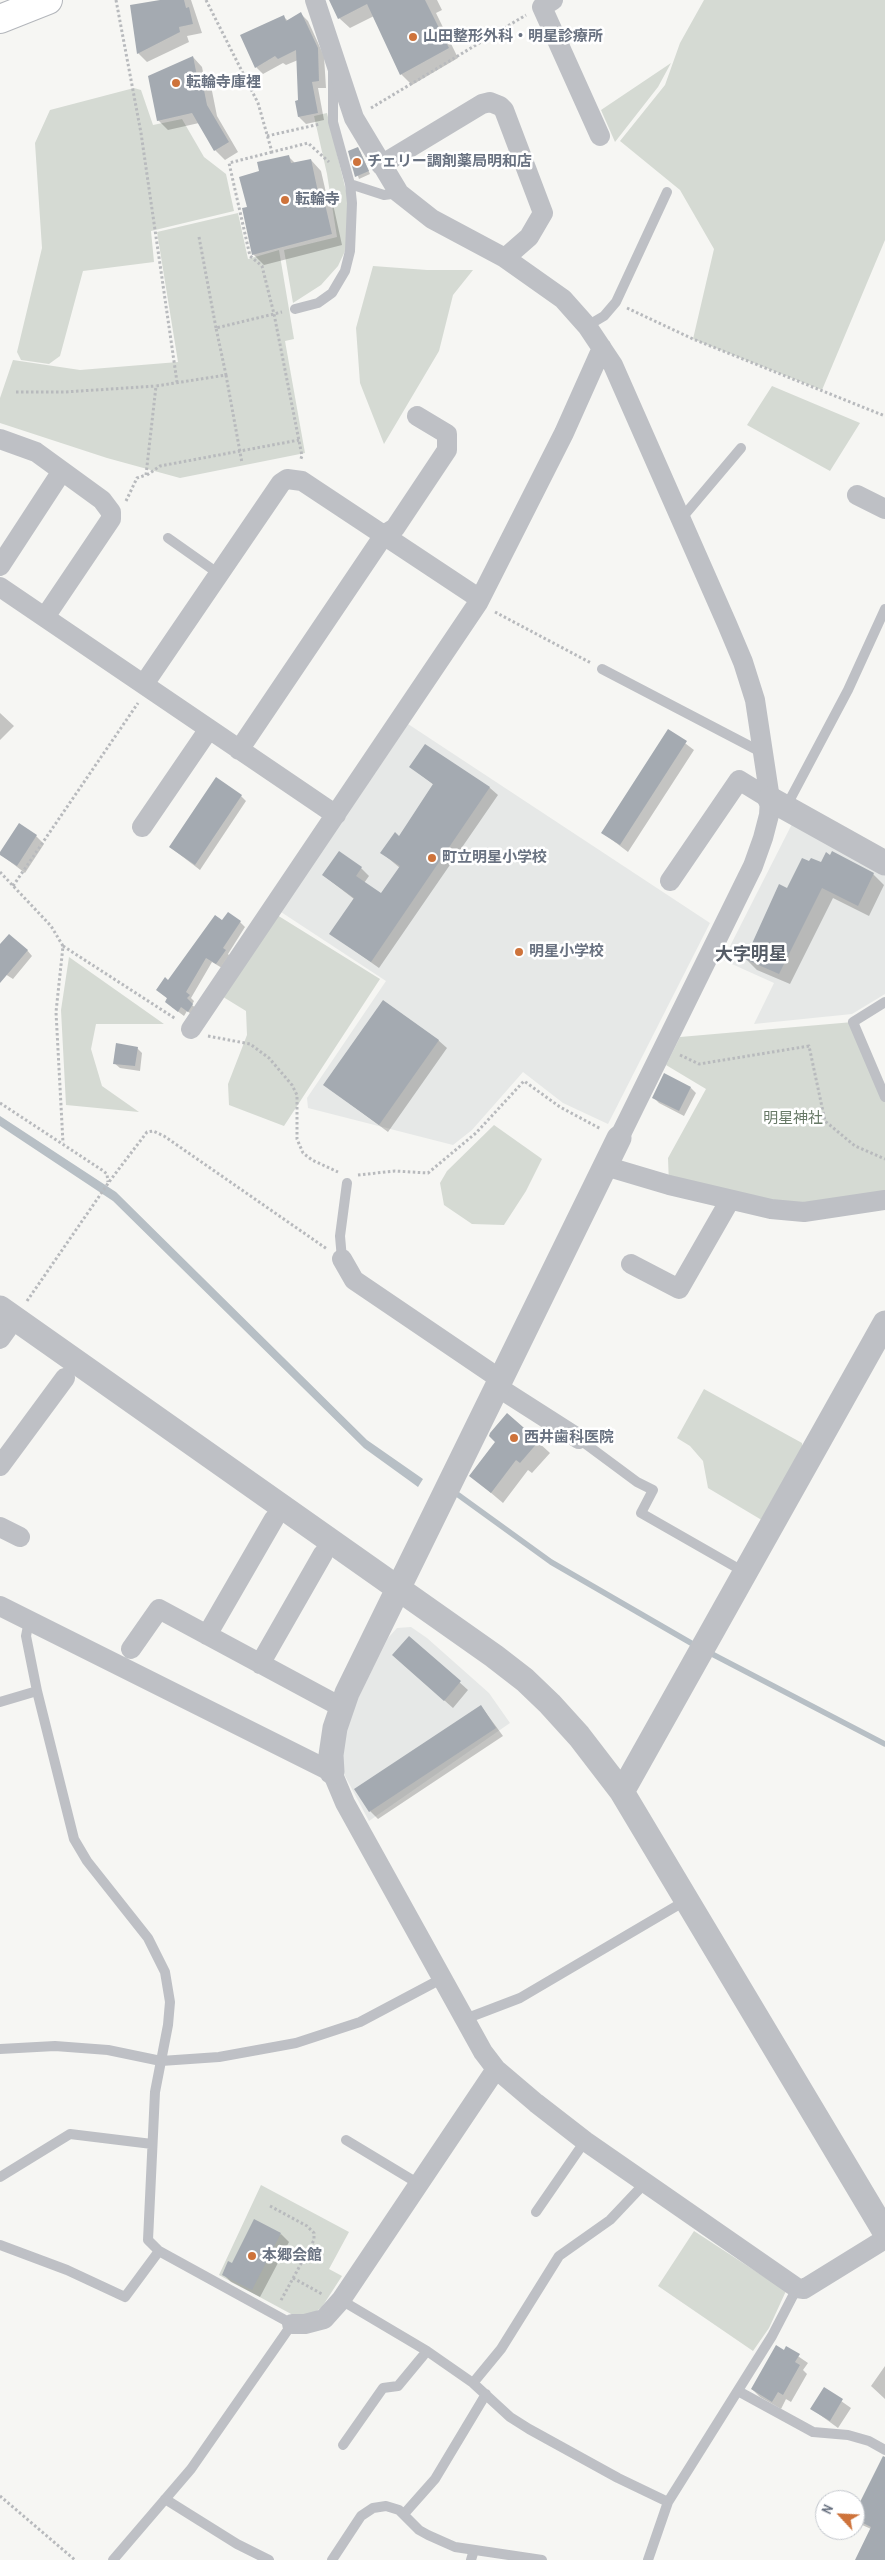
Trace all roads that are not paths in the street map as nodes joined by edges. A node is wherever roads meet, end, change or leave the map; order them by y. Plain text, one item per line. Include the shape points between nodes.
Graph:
1 (48, 0) edge
2 (315, 0) edge
3 (548, 4) edge
4 (0, 19) edge
5 (336, 66) junction
6 (600, 136) dead end
7 (381, 165) junction
8 (350, 184) junction
9 (399, 192) junction
10 (668, 192) dead end
11 (505, 258) junction
12 (294, 309) road end
13 (587, 326) junction
14 (602, 348) junction
15 (417, 416) dead end
16 (0, 439) edge
17 (741, 448) dead end
18 (62, 471) junction
19 (857, 495) dead end
20 (885, 509) edge
21 (682, 519) junction
22 (384, 535) junction
23 (168, 538) dead end
24 (0, 566) edge
25 (219, 574) junction
26 (0, 588) edge
27 (479, 601) junction
28 (885, 609) edge
29 (45, 617) junction
30 (602, 669) road end
31 (146, 685) junction
32 (209, 729) junction
33 (239, 750) junction
34 (764, 753) junction
35 (778, 804) junction
36 (336, 815) junction
37 (142, 826) dead end
38 (885, 863) edge
39 (670, 881) dead end
40 (885, 1002) edge
41 (191, 1029) road end
42 (885, 1097) edge
43 (619, 1138) joint
44 (605, 1166) junction
45 (347, 1183) road end
46 (730, 1200) junction
47 (885, 1200) edge
48 (342, 1260) joint
49 (631, 1264) dead end
50 (7, 1313) edge
51 (885, 1323) edge
52 (0, 1339) edge
53 (67, 1375) dead end
54 (498, 1382) junction
55 (579, 1440) joint
56 (0, 1466) edge
57 (274, 1519) dead end
58 (0, 1527) edge
59 (20, 1537) dead end
60 (323, 1554) dead end
61 (746, 1573) junction
62 (398, 1590) junction
63 (0, 1606) edge
64 (29, 1621) junction
65 (207, 1635) junction
66 (131, 1649) dead end
67 (260, 1664) junction
68 (38, 1691) junction
69 (0, 1702) edge
70 (341, 1707) junction
71 (332, 1772) junction
72 (622, 1792) junction
73 (685, 1901) junction
74 (443, 1978) junction
75 (465, 2019) junction
76 (0, 2049) edge
77 (161, 2060) junction
78 (496, 2069) junction
79 (346, 2140) dead end
80 (585, 2141) junction
81 (152, 2144) junction
82 (0, 2177) edge
83 (645, 2183) junction
84 (419, 2184) junction
85 (536, 2212) dead end
86 (885, 2232) edge
87 (885, 2239) edge
88 (0, 2245) edge
89 (159, 2251) junction
90 (797, 2288) junction
91 (341, 2300) junction
92 (292, 2324) junction
93 (427, 2352) junction
94 (473, 2384) junction
95 (738, 2391) junction
96 (486, 2394) junction
97 (343, 2445) dead end
98 (885, 2450) edge
99 (165, 2499) junction
100 (668, 2502) junction
101 (404, 2514) junction
102 (473, 2555) edge
103 (113, 2560) edge
104 (269, 2560) edge
105 (332, 2560) edge
106 (542, 2560) edge
107 (648, 2560) edge

1 - 4 main road
2 - 5 street
3 - 6 street
5 - 7 street via 354,118
5 - 8 lane via 332,73 333,122
7 - 9 street
7 - 11 street via 482,104 490,102 500,106 543,213 529,237
8 - 9 lane via 384,195
8 - 12 lane via 352,225 345,271 332,293 318,303
9 - 11 street via 432,219
10 - 13 lane via 616,302 604,316
11 - 13 street via 563,299
13 - 14 street
14 - 21 street via 622,380
14 - 27 street via 564,433
15 - 22 street via 446,434 448,450 395,528
16 - 18 street via 36,452
17 - 21 lane
18 - 24 street
18 - 29 street via 102,500 111,512 111,518
19 - 20 street
21 - 34 street via 743,662 755,700
22 - 25 street via 294,478 281,483
22 - 27 street
22 - 33 street
23 - 25 lane
25 - 31 street
26 - 29 street
27 - 36 street
28 - 35 lane via 848,690
29 - 31 street
30 - 34 lane
31 - 32 street
32 - 33 street
32 - 37 street
33 - 36 street
34 - 35 street
35 - 38 street
35 - 39 street via 739,780
35 - 43 street via 753,866
36 - 41 street
40 - 42 lane via 853,1022
43 - 44 street
44 - 46 street
44 - 54 street
45 - 48 lane via 340,1236
46 - 47 street via 804,1212
46 - 49 street via 679,1289
48 - 54 street via 354,1280
50 - 52 street
50 - 62 street
51 - 61 street
53 - 56 street
54 - 55 street
54 - 62 street
55 - 61 lane via 653,1490 641,1513
57 - 65 street
58 - 59 street
60 - 67 street
61 - 72 street
62 - 70 street
62 - 72 street via 525,1680 579,1736
63 - 64 street
64 - 68 lane via 26,1636
64 - 71 street
65 - 66 street via 159,1609
65 - 67 street
67 - 70 street
68 - 69 lane
68 - 77 lane via 74,1839 87,1861 148,1938 165,1972 170,2002
70 - 71 street via 333,1736
71 - 74 street via 345,1803
72 - 73 street
73 - 75 lane via 520,1998
73 - 86 street
74 - 75 street
74 - 77 lane via 360,2022 296,2044 219,2058
75 - 78 street
76 - 77 lane via 55,2046 108,2050
77 - 81 lane via 155,2092
78 - 80 street
78 - 84 street
79 - 84 lane
80 - 83 street
80 - 85 lane
81 - 82 lane via 70,2134
81 - 89 lane via 147,2235
83 - 90 street
83 - 94 lane via 610,2220 559,2256 501,2349
84 - 91 street
87 - 90 street via 804,2289
88 - 89 lane via 126,2296
89 - 92 lane
90 - 95 lane
91 - 92 street via 324,2319
91 - 93 lane
92 - 99 lane via 191,2469
93 - 94 lane
93 - 97 lane via 398,2386 382,2388
94 - 96 lane
95 - 98 lane via 813,2432 848,2435
95 - 100 lane
96 - 100 lane via 510,2417 545,2439
96 - 101 lane via 436,2479
99 - 103 lane
99 - 104 lane
100 - 107 lane
101 - 102 lane via 419,2530
101 - 105 lane via 386,2506 367,2511 355,2522
102 - 106 lane via 483,2549

